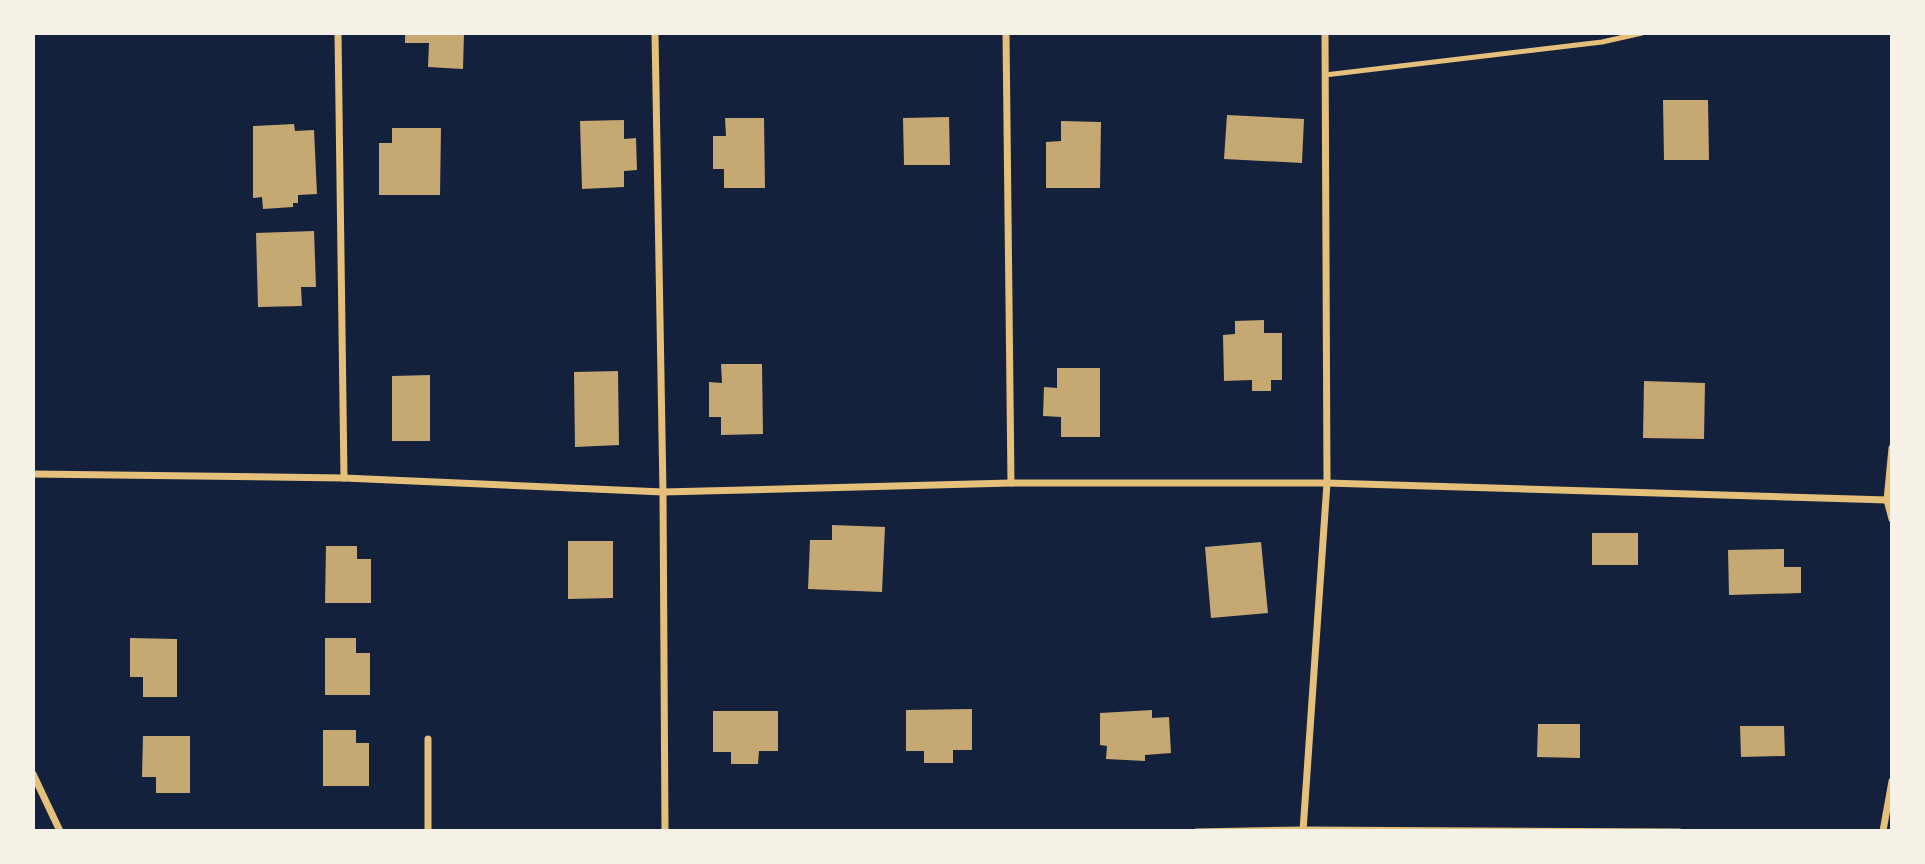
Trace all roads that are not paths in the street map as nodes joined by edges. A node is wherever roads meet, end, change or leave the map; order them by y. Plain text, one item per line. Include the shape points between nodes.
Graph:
1 (338, 33) edge
2 (655, 33) edge
3 (1006, 33) edge
4 (1325, 33) edge
5 (1642, 33) edge
6 (1325, 75) junction
7 (1892, 448) edge
8 (33, 474) edge
9 (344, 478) junction
10 (1011, 483) junction
11 (1327, 484) junction
12 (663, 492) junction
13 (1886, 500) junction
14 (1892, 519) edge
15 (429, 738) dead end
16 (33, 774) edge
17 (1892, 781) edge
18 (1303, 830) edge
19 (60, 831) edge
20 (428, 831) edge
21 (665, 831) edge
22 (1196, 831) edge
23 (1680, 831) edge
24 (1883, 831) edge

1 - 9 street
2 - 12 street
3 - 10 street
4 - 6 street
5 - 6 lane
6 - 11 street
7 - 13 street
8 - 9 street
9 - 12 street
10 - 11 street
10 - 12 street
11 - 13 street
11 - 18 street
12 - 21 street
13 - 14 street
15 - 20 street
16 - 19 street
17 - 24 street
18 - 22 lane
18 - 23 lane

